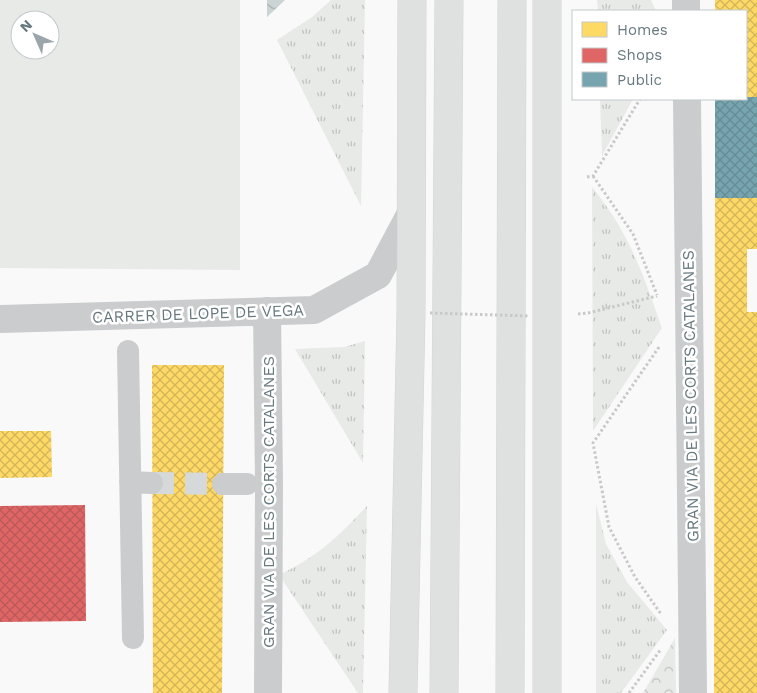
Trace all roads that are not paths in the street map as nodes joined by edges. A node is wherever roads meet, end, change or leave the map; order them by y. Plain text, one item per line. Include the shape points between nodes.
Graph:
1 (412, 0) edge
2 (450, 0) edge
3 (512, 0) edge
4 (547, 0) edge
5 (686, 100) edge
6 (411, 213) junction
7 (267, 311) junction
8 (0, 319) edge
9 (128, 351) dead end
10 (130, 482) junction
11 (152, 483) tunnel mouth
12 (223, 484) tunnel mouth
13 (247, 484) dead end
14 (133, 638) dead end
15 (268, 693) edge
16 (403, 693) edge
17 (444, 693) edge
18 (510, 693) edge
19 (547, 693) edge
20 (692, 693) edge

1 - 6 main road
2 - 17 main road
3 - 18 main road
4 - 19 main road via 538,315
5 - 20 street, GRAN VIA DE LES CORTS CATALANES
6 - 7 street, CARRER DE LOPE DE VEGA via 378,275 314,310
6 - 16 main road
7 - 8 street, CARRER DE LOPE DE VEGA
7 - 15 street, GRAN VIA DE LES CORTS CATALANES
9 - 10 street
10 - 11 street
10 - 14 street
12 - 13 street, GRAN VIA DE LES CORTS CATALANES

